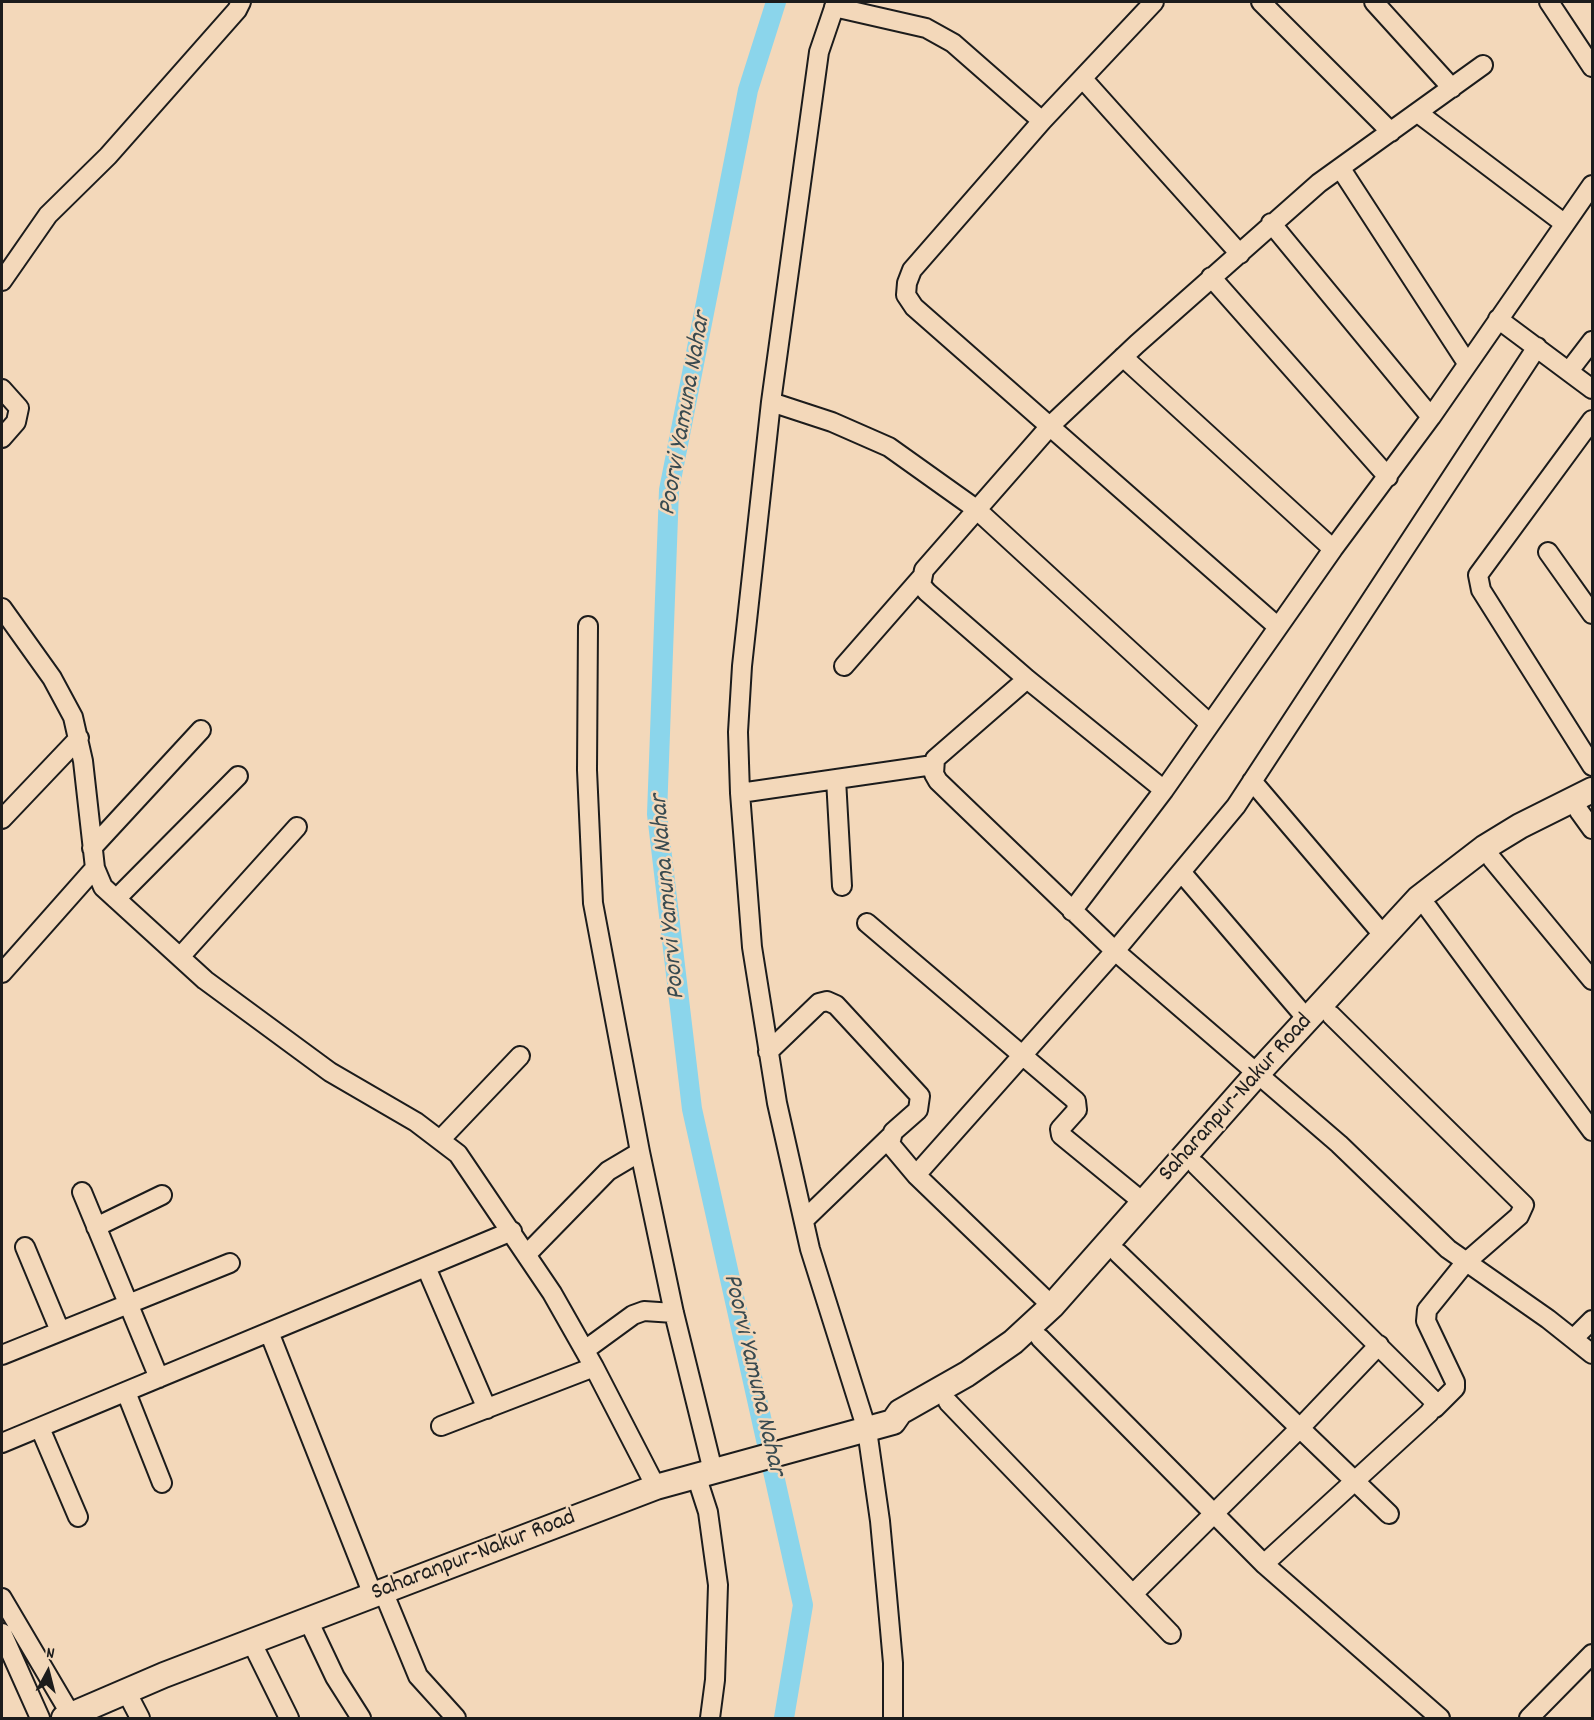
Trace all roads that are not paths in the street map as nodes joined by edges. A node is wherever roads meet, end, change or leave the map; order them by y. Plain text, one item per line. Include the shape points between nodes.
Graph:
1 (241, 2) edge
2 (1154, 2) edge
3 (1261, 2) edge
4 (1374, 2) edge
5 (1549, 2) edge
6 (835, 4) edge
7 (1483, 65) dead end
8 (1593, 67) edge
9 (1083, 79) junction
10 (1452, 88) junction
11 (1418, 113) junction
12 (1042, 122) junction
13 (1391, 132) junction
14 (1341, 169) junction
15 (1593, 185) edge
16 (1270, 223) junction
17 (1565, 224) junction
18 (1240, 254) junction
19 (1211, 277) junction
20 (2, 281) edge
21 (1498, 319) junction
22 (1593, 340) edge
23 (1537, 348) junction
24 (1123, 357) junction
25 (1467, 363) junction
26 (1569, 371) junction
27 (2, 389) edge
28 (1593, 389) edge
29 (771, 402) junction
30 (1431, 417) junction
31 (1593, 420) edge
32 (1051, 425) junction
33 (2, 438) edge
34 (1388, 477) junction
35 (976, 509) junction
36 (1333, 549) junction
37 (1548, 552) dead end
38 (921, 578) junction
39 (2, 608) edge
40 (1593, 614) edge
41 (588, 626) dead end
42 (1278, 627) junction
43 (844, 666) dead end
44 (1027, 679) junction
45 (1210, 724) junction
46 (201, 730) dead end
47 (79, 738) junction
48 (933, 765) junction
49 (1593, 766) edge
50 (238, 776) dead end
51 (836, 779) junction
52 (1252, 780) junction
53 (1164, 790) junction
54 (1593, 790) edge
55 (740, 794) junction
56 (1588, 815) edge
57 (2, 819) edge
58 (297, 827) dead end
59 (92, 848) junction
60 (1492, 859) junction
61 (95, 868) junction
62 (1182, 873) junction
63 (842, 886) dead end
64 (116, 899) junction
65 (1428, 908) junction
66 (1072, 911) junction
67 (867, 924) dead end
68 (1384, 936) junction
69 (1115, 951) junction
70 (180, 957) junction
71 (2, 973) edge
72 (1593, 980) edge
73 (1331, 1015) junction
74 (1307, 1019) junction
75 (768, 1052) junction
76 (1023, 1054) junction
77 (520, 1056) dead end
78 (1262, 1079) junction
79 (1593, 1131) edge
80 (890, 1137) junction
81 (441, 1138) junction
82 (640, 1152) junction
83 (1196, 1165) junction
84 (916, 1175) junction
85 (82, 1192) dead end
86 (162, 1195) dead end
87 (1144, 1203) junction
88 (804, 1220) junction
89 (96, 1227) junction
90 (512, 1231) junction
91 (25, 1247) dead end
92 (1118, 1252) junction
93 (527, 1254) junction
94 (230, 1263) dead end
95 (1465, 1263) junction
96 (426, 1267) junction
97 (128, 1302) junction
98 (1052, 1306) junction
99 (674, 1313) junction
100 (1593, 1320) edge
101 (60, 1331) junction
102 (269, 1332) junction
103 (1040, 1338) junction
104 (1575, 1338) junction
105 (1379, 1345) junction
106 (585, 1350) junction
107 (1593, 1354) edge
108 (2, 1355) edge
109 (594, 1367) junction
110 (159, 1378) junction
111 (126, 1392) junction
112 (948, 1402) junction
113 (1435, 1408) junction
114 (487, 1409) junction
115 (893, 1422) junction
116 (441, 1426) dead end
117 (40, 1428) junction
118 (1300, 1428) junction
119 (857, 1433) junction
120 (2, 1443) edge
121 (711, 1472) junction
122 (1355, 1480) junction
123 (162, 1483) dead end
124 (656, 1487) junction
125 (1213, 1514) junction
126 (1389, 1514) dead end
127 (78, 1517) dead end
128 (1264, 1564) junction
129 (378, 1593) junction
130 (1133, 1594) junction
131 (2, 1598) edge
132 (308, 1620) junction
133 (2, 1633) edge
134 (1171, 1634) dead end
135 (251, 1641) junction
136 (1593, 1654) edge
137 (126, 1691) junction
138 (68, 1717) edge
139 (40, 1719) edge
140 (140, 1719) edge
141 (289, 1719) edge
142 (361, 1719) edge
143 (456, 1719) edge
144 (710, 1719) edge
145 (893, 1719) edge
146 (1440, 1719) edge
147 (1529, 1719) edge

1 - 20 street via 108,156 48,215
2 - 9 street
3 - 13 street
4 - 10 street
5 - 8 street
6 - 12 street via 926,28 952,43
6 - 29 street via 819,52
7 - 10 street
9 - 12 street
9 - 18 street
10 - 11 street
11 - 13 street
11 - 17 street
12 - 32 street via 912,270 906,295 914,307
13 - 14 street
14 - 16 street
14 - 25 street
15 - 17 street
16 - 18 street
16 - 30 street
17 - 21 street
18 - 19 street
19 - 24 street
19 - 34 street
21 - 23 street
21 - 25 street
22 - 26 street
23 - 26 street
23 - 52 street
24 - 32 street
24 - 36 street
25 - 30 street
26 - 28 street
27 - 33 street via 19,408 16,422
29 - 35 street via 832,422 889,447
29 - 55 street via 742,666
30 - 34 street
31 - 49 street via 1478,575 1481,590
32 - 35 street
32 - 42 street
34 - 36 street
35 - 38 street
35 - 45 street
36 - 42 street
37 - 40 street
38 - 43 street
38 - 44 street via 927,592
39 - 47 street via 52,678 73,717
41 - 82 street via 589,864 601,954
42 - 45 street
44 - 48 street via 940,754
44 - 53 street
45 - 53 street
46 - 59 street
47 - 57 street
47 - 59 street
48 - 51 street
48 - 66 street via 938,781
50 - 64 street
51 - 55 street
51 - 63 street
52 - 62 street
52 - 68 street
53 - 66 street
54 - 68 main road, Saharanpur-Nakur Road via 1484,848 1419,898
55 - 75 street via 752,947
56 - 60 main road, Saharanpur-Nakur Road
58 - 70 street
59 - 61 street
60 - 65 main road, Saharanpur-Nakur Road
60 - 72 street
61 - 64 street via 103,887
61 - 71 street
62 - 69 street
62 - 74 street
64 - 70 street
65 - 73 main road, Saharanpur-Nakur Road
65 - 79 street
66 - 69 street
67 - 76 street
68 - 74 main road, Saharanpur-Nakur Road
69 - 76 street
69 - 78 street
70 - 81 street via 330,1072
73 - 78 main road, Saharanpur-Nakur Road
73 - 95 street via 1524,1205 1519,1216
74 - 78 main road, Saharanpur-Nakur Road
75 - 80 street via 819,1003 836,1005 920,1096 918,1110
75 - 88 street
76 - 84 street
76 - 87 street via 1076,1101 1077,1110 1060,1129 1061,1135
77 - 81 street
78 - 83 main road, Saharanpur-Nakur Road
78 - 87 main road, Saharanpur-Nakur Road
78 - 95 street via 1358,1161
80 - 84 street via 892,1149
80 - 88 street
81 - 90 street via 473,1173
82 - 93 street via 608,1171
82 - 99 street
83 - 92 main road, Saharanpur-Nakur Road
83 - 105 street
84 - 98 street
85 - 89 street
86 - 89 street
87 - 98 main road, Saharanpur-Nakur Road
88 - 119 street
89 - 97 street
90 - 93 street
90 - 96 street
91 - 101 street
92 - 103 main road, Saharanpur-Nakur Road
92 - 118 street
93 - 106 street
94 - 97 street
95 - 104 street
95 - 113 street via 1426,1316 1455,1382 1455,1388
96 - 102 street
96 - 114 street
97 - 101 street
97 - 110 street
98 - 115 main road, Saharanpur-Nakur Road via 1013,1342 900,1412
99 - 106 street via 633,1314
99 - 121 street
100 - 104 street
101 - 108 street
102 - 110 street
102 - 129 street
103 - 112 main road, Saharanpur-Nakur Road via 1011,1362
103 - 125 street
104 - 107 street
105 - 113 street via 1432,1397
105 - 118 street
106 - 109 street
109 - 114 street
109 - 124 street
110 - 111 street
111 - 117 street
111 - 123 street
112 - 115 main road, Saharanpur-Nakur Road via 905,1423
112 - 130 street
113 - 122 street
114 - 116 street
115 - 119 main road, Saharanpur-Nakur Road
117 - 120 street
117 - 127 street
118 - 122 street
118 - 125 street
119 - 121 main road, Saharanpur-Nakur Road
119 - 145 street via 880,1521 893,1663
121 - 124 main road, Saharanpur-Nakur Road
121 - 144 street via 708,1512 718,1586
122 - 126 street
122 - 128 street
124 - 129 main road, Saharanpur-Nakur Road
125 - 128 street
125 - 130 street
128 - 146 street
129 - 132 main road, Saharanpur-Nakur Road
129 - 143 street via 418,1676
130 - 134 street
131 - 138 street
132 - 135 main road, Saharanpur-Nakur Road
132 - 142 street via 334,1677
133 - 139 street
135 - 137 main road, Saharanpur-Nakur Road
135 - 141 street
136 - 147 street
137 - 138 main road, Saharanpur-Nakur Road
137 - 140 street

